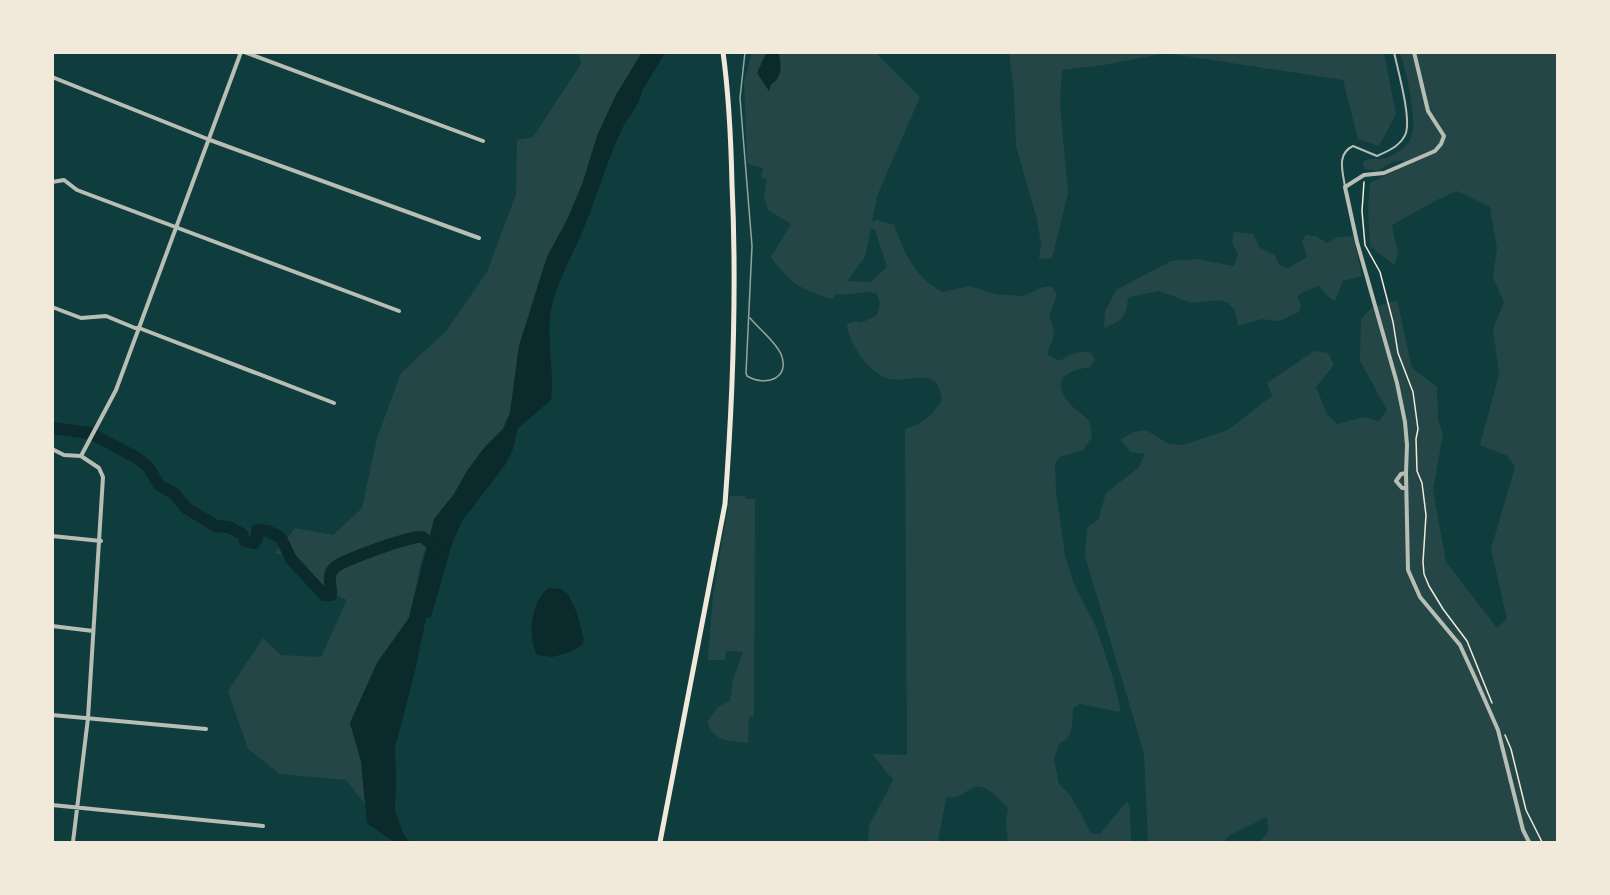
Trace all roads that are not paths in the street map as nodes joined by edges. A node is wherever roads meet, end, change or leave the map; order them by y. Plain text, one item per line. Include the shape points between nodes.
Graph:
1 (242, 52) edge
2 (723, 52) edge
3 (1394, 52) edge
4 (1414, 52) edge
5 (52, 77) edge
6 (210, 140) junction
7 (483, 141) dead end
8 (52, 182) edge
9 (1345, 187) junction
10 (177, 228) junction
11 (478, 238) dead end
12 (52, 307) edge
13 (399, 311) dead end
14 (140, 328) junction
15 (334, 402) dead end
16 (52, 449) edge
17 (81, 456) junction
18 (1406, 473) junction
19 (1406, 488) junction
20 (52, 536) edge
21 (101, 541) junction
22 (52, 627) edge
23 (93, 631) junction
24 (52, 715) edge
25 (88, 718) junction
26 (206, 729) dead end
27 (52, 805) edge
28 (76, 808) junction
29 (263, 826) dead end
30 (74, 843) edge
31 (660, 843) edge
32 (1529, 843) edge

1 - 6 street
1 - 7 street
2 - 31 main road via 735,247 727,469 724,504
3 - 9 street via 1405,102 1406,132 1397,146 1377,156 1353,146 1346,149 1342,156
4 - 9 street via 1428,111 1443,136 1441,144 1422,158 1384,173 1364,175
5 - 6 street
6 - 10 street
6 - 11 street
8 - 10 street via 64,180 77,190
9 - 18 street via 1397,383 1405,422
10 - 13 street
10 - 14 street
12 - 14 street via 81,318 106,316
14 - 15 street
14 - 17 street via 116,390
16 - 17 street via 64,455
17 - 21 street via 99,468 103,477
18 - 19 street
18 - 19 street via 1396,481
19 - 32 street via 1408,570 1420,597 1460,645 1490,710
20 - 21 street
21 - 23 street
22 - 23 street
23 - 25 street
24 - 25 street
25 - 26 street
25 - 28 street
27 - 28 street
28 - 29 street
28 - 30 street

